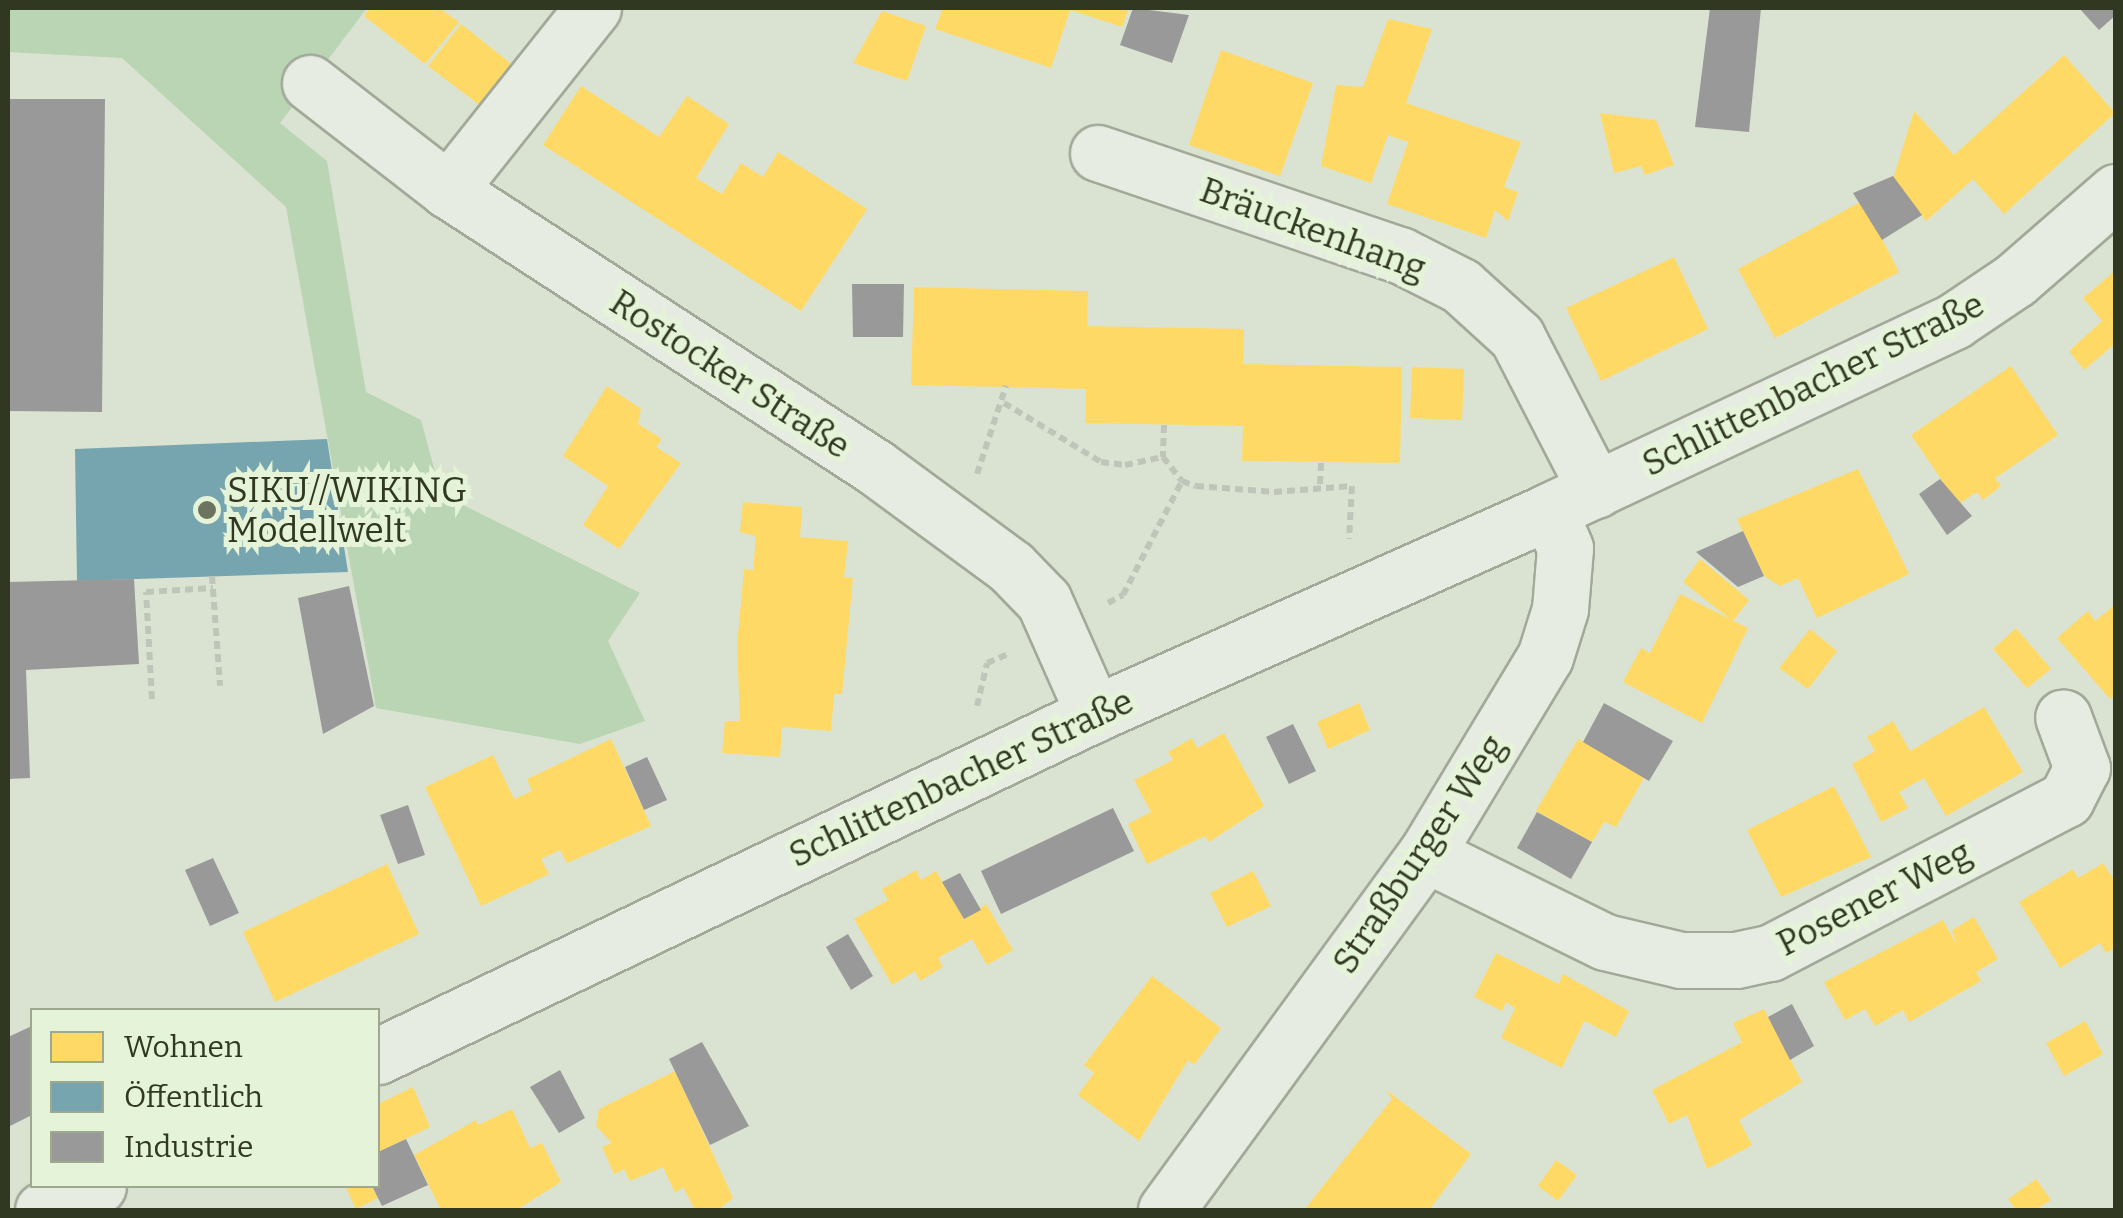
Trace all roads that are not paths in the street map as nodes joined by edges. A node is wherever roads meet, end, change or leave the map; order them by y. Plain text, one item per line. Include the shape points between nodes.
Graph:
1 (593, 8) edge
2 (310, 82) dead end
3 (1098, 153) dead end
4 (448, 190) junction
5 (2116, 192) edge
6 (1573, 500) junction
7 (1094, 714) junction
8 (2063, 717) dead end
9 (1426, 854) junction
10 (380, 1055) edge
11 (93, 1188) edge
12 (43, 1210) edge
13 (1166, 1210) edge

1 - 4 street
2 - 4 street, Rostocker Straße
3 - 6 street, Bräuckenhang via 1400,255 1461,286 1518,337
4 - 7 street, Rostocker Straße via 875,467 1011,568 1044,601
5 - 6 street, Schlittenbacher Straße via 2015,280 1954,321
6 - 7 street, Schlittenbacher Straße
6 - 9 street, Straßburger Weg via 1560,609 1545,657
7 - 10 street, Schlittenbacher Straße
8 - 9 street, Posener Weg via 2082,768 2066,798 1818,930 1736,960 1681,960 1605,942
9 - 13 street, Straßburger Weg
11 - 12 street

